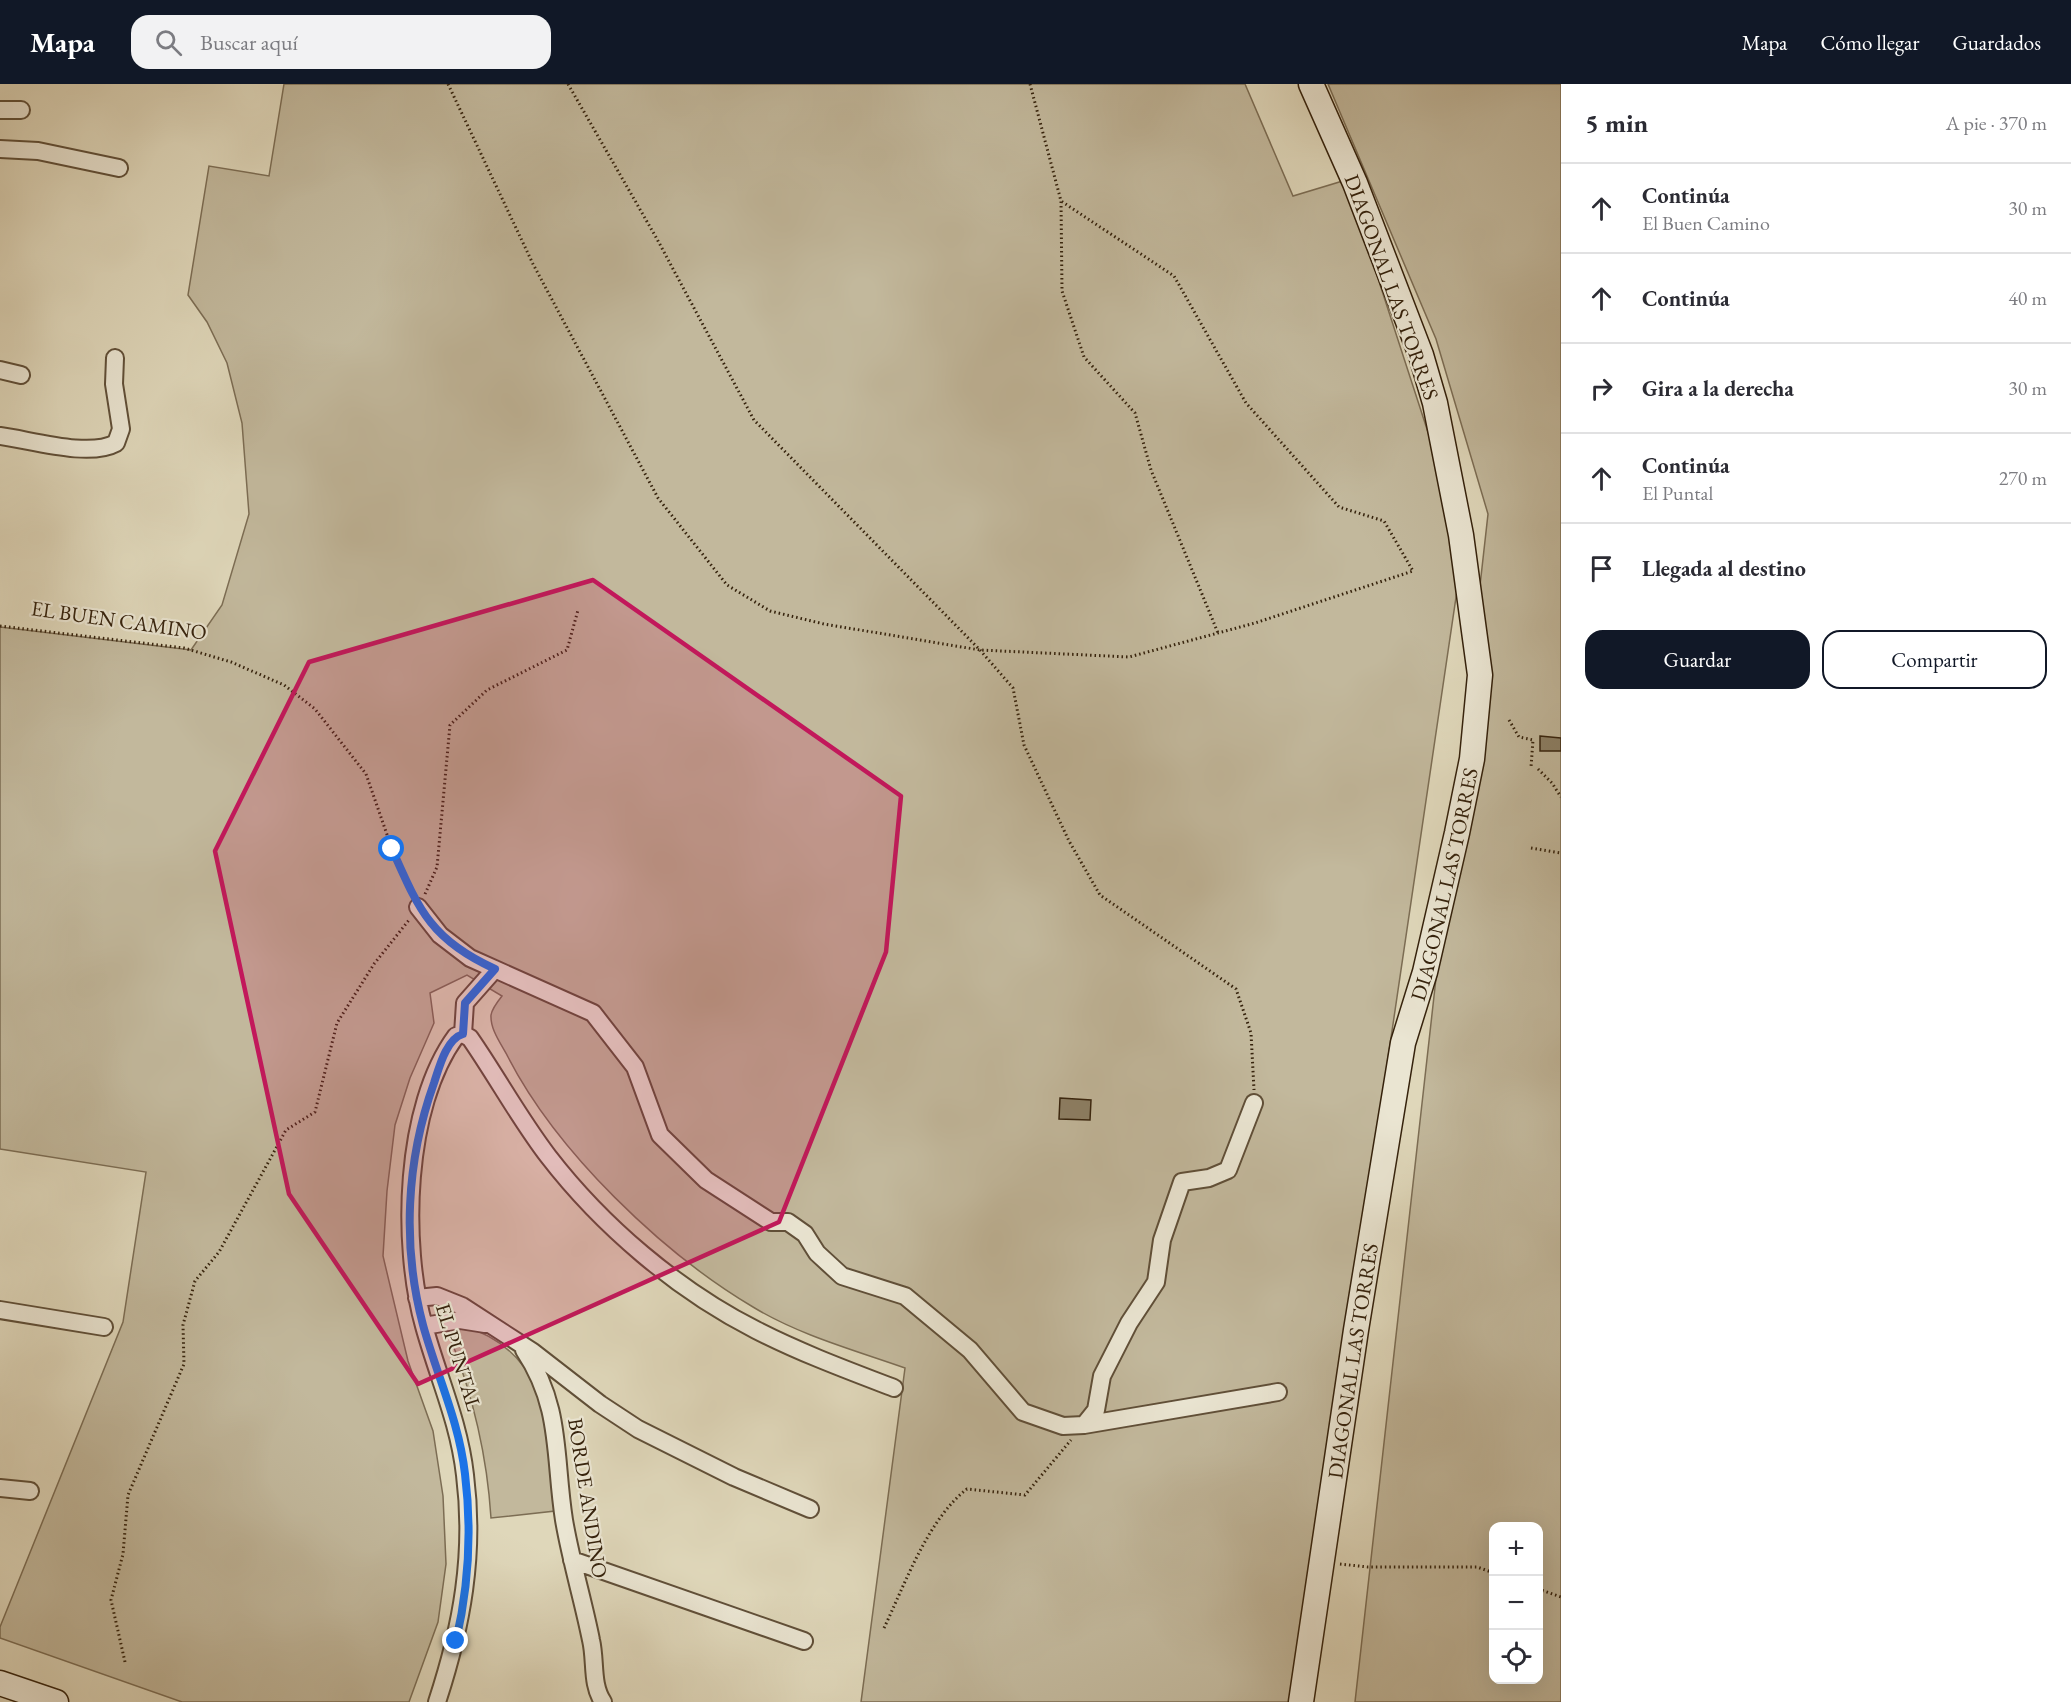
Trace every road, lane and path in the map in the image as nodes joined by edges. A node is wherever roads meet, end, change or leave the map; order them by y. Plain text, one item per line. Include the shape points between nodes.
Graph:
1 (448, 84) edge
2 (568, 84) edge
3 (1030, 84) edge
4 (1311, 84) edge
5 (0, 110) edge
6 (21, 110) dead end
7 (0, 149) edge
8 (119, 168) dead end
9 (1060, 201) junction
10 (116, 358) dead end
11 (0, 370) edge
12 (21, 375) dead end
13 (0, 435) edge
14 (578, 610) dead end
15 (0, 626) edge
16 (1218, 633) junction
17 (980, 650) junction
18 (1509, 720) dead end
19 (1531, 767) dead end
20 (1538, 768) dead end
21 (1561, 798) edge
22 (1531, 848) dead end
23 (1561, 853) edge
24 (418, 907) junction
25 (495, 969) junction
26 (463, 1034) junction
27 (1254, 1103) joint
28 (417, 1298) junction
29 (0, 1310) edge
30 (424, 1326) junction
31 (491, 1326) junction
32 (105, 1328) dead end
33 (519, 1342) junction
34 (576, 1386) junction
35 (894, 1388) dead end
36 (1278, 1392) dead end
37 (550, 1401) junction
38 (1084, 1425) junction
39 (0, 1488) edge
40 (30, 1491) dead end
41 (810, 1509) dead end
42 (572, 1560) junction
43 (1346, 1565) dead end
44 (1489, 1571) edge
45 (1543, 1590) edge
46 (1561, 1597) edge
47 (884, 1628) dead end
48 (804, 1641) dead end
49 (125, 1662) dead end
50 (0, 1683) edge
51 (603, 1701) edge
52 (56, 1702) edge
53 (437, 1702) edge
54 (1301, 1702) edge

1 - 17 path via 533,264 658,498 727,585 770,611
2 - 17 path via 754,420
3 - 9 path
4 - 54 street, DIAGONAL LAS TORRES via 1359,193 1421,355 1435,403 1461,535 1480,675 1472,759 1457,833 1425,972 1403,1043
5 - 6 street
7 - 8 street via 38,151
9 - 16 path via 1062,291 1084,357 1135,413 1151,470
9 - 16 path via 1174,276 1246,403 1339,507 1384,521 1413,571
10 - 13 street via 114,384 121,423 116,443 91,450
11 - 12 street
14 - 24 path via 567,650 487,690 450,725 437,867
15 - 24 path, EL BUEN CAMINO via 184,648 231,662 284,685 315,709 366,774 392,849
16 - 17 path via 1129,657
17 - 27 path via 1013,688 1024,745 1069,841 1100,895 1236,989 1251,1033
18 - 19 path via 1518,736 1533,740
20 - 21 path
22 - 23 path
24 - 25 street via 440,935 470,958
24 - 49 path via 374,964 337,1023 315,1112 286,1130 219,1252 195,1281 183,1325 184,1364 128,1495 123,1554 111,1600
25 - 26 street via 465,1003
25 - 38 street via 593,1012 635,1067 660,1135 706,1180 771,1222 788,1222 805,1234 842,1276 905,1296 970,1350 1023,1412 1063,1426
26 - 28 street, EL PUNTAL via 456,1036 441,1063 414,1155 410,1232
26 - 35 street via 470,1038 549,1157 592,1205 649,1258 754,1329
27 - 38 street via 1228,1170 1182,1182 1162,1240 1156,1282 1101,1376 1096,1410
28 - 30 street, EL PUNTAL
28 - 31 street via 441,1297 470,1310
29 - 32 street
30 - 31 street via 460,1320
30 - 53 street, EL PUNTAL via 460,1442 469,1522 463,1608
31 - 33 street
33 - 34 street
33 - 37 street, BORDE ANDINO
34 - 37 street via 561,1388
34 - 41 street via 638,1429 734,1477
36 - 38 street
37 - 42 street, BORDE ANDINO
38 - 47 path via 1025,1495 968,1489 954,1499 924,1546
39 - 40 street
42 - 48 street
42 - 51 street, BORDE ANDINO via 592,1644 596,1684
43 - 44 path via 1477,1567
45 - 46 path
50 - 52 street

